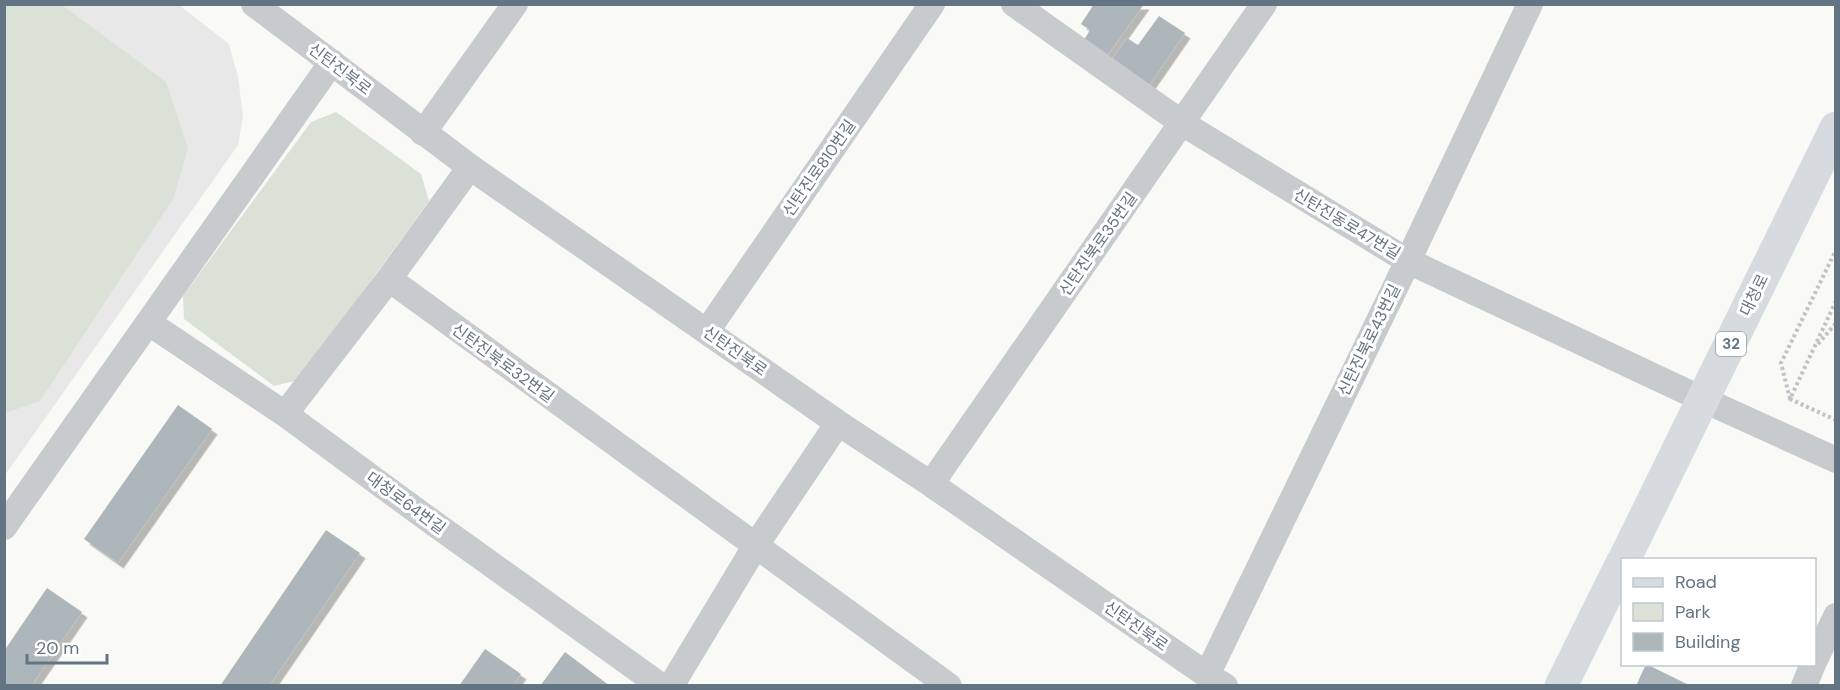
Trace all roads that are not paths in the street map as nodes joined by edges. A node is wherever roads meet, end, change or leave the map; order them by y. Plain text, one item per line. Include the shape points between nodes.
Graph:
1 (254, 4) edge
2 (515, 4) edge
3 (932, 4) edge
4 (1014, 4) edge
5 (1264, 4) edge
6 (1530, 4) edge
7 (332, 62) junction
8 (1182, 123) junction
9 (1836, 128) edge
10 (423, 133) junction
11 (470, 167) junction
12 (1408, 261) junction
13 (389, 279) junction
14 (149, 323) junction
15 (706, 331) junction
16 (1704, 400) junction
17 (285, 414) junction
18 (838, 423) junction
19 (1836, 460) edge
20 (931, 484) junction
21 (4, 527) edge
22 (756, 545) junction
23 (1625, 558) edge
24 (1621, 565) edge
25 (1836, 616) edge
26 (1816, 659) edge
27 (1813, 666) edge
28 (1216, 680) edge
29 (661, 686) edge
30 (671, 686) edge
31 (949, 686) edge
32 (1562, 686) edge
33 (1804, 686) edge

1 - 7 street, 신탄진북로
2 - 10 street
3 - 15 street, 신탄진로810번길
4 - 8 street, 신탄진동로47번길
5 - 8 street, 신탄진북로35번길
6 - 12 street, 신탄진북로43번길
7 - 10 street, 신탄진북로
7 - 14 street
8 - 12 street, 신탄진동로47번길
8 - 20 street, 신탄진북로35번길
9 - 16 main road, 대청로 / 32
10 - 11 street, 신탄진북로
11 - 13 street
11 - 15 street, 신탄진북로
12 - 16 street, 신탄진동로47번길
12 - 28 street, 신탄진북로43번길
13 - 17 street
13 - 22 street, 신탄진북로32번길
14 - 17 street, 대청로64번길
14 - 21 street
15 - 18 street, 신탄진북로
16 - 19 street, 신탄진동로47번길
16 - 23 main road, 대청로 / 32
17 - 29 street, 대청로64번길
18 - 20 street, 신탄진북로
18 - 22 street
20 - 28 street, 신탄진북로
22 - 30 street
22 - 31 street, 신탄진북로32번길
24 - 32 main road, 대청로 / 32
25 - 26 street
27 - 33 street

